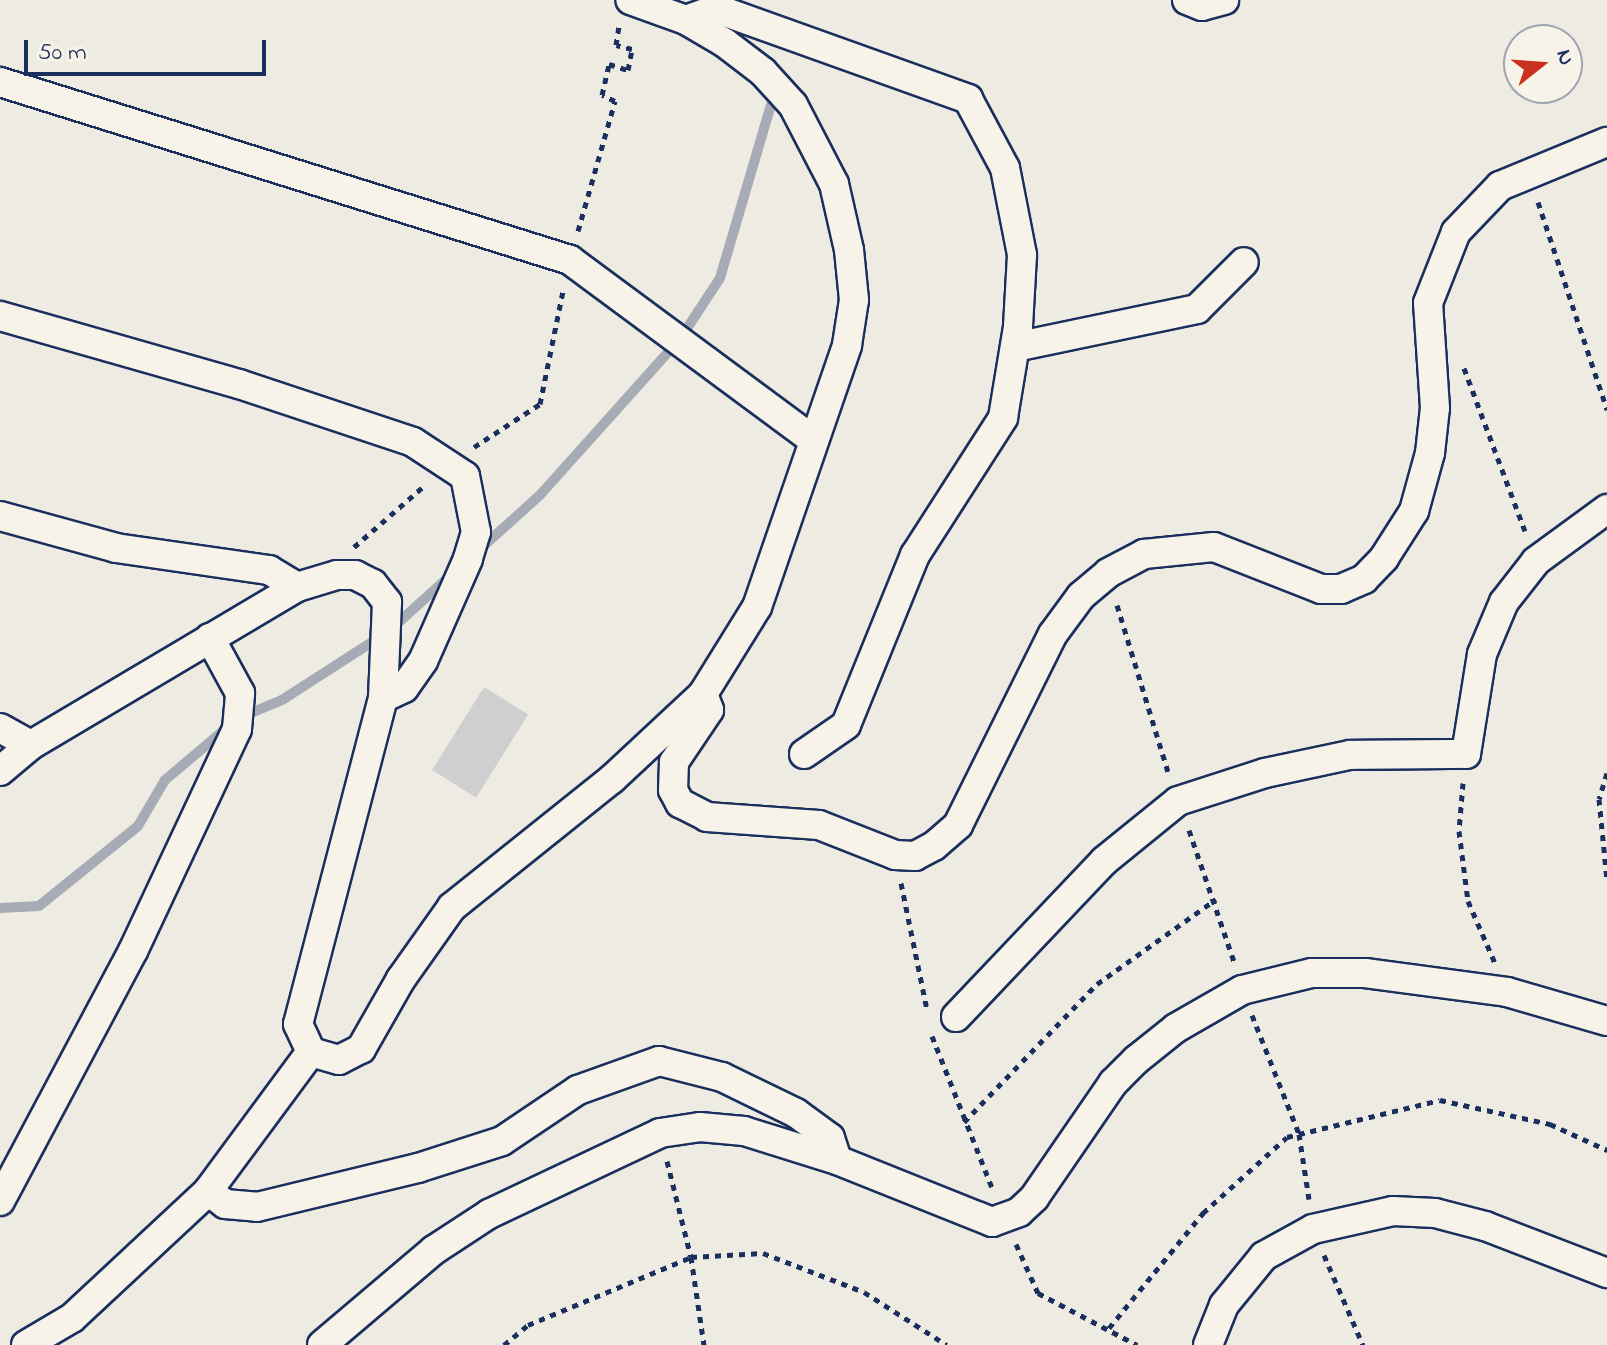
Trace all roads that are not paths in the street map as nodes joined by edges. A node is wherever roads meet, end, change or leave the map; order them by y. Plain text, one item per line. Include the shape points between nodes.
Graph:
1 (1187, 0) edge
2 (1224, 0) edge
3 (625, 8) edge
4 (686, 20) junction
5 (0, 82) edge
6 (1607, 142) edge
7 (1244, 262) dead end
8 (0, 316) edge
9 (1015, 347) junction
10 (813, 440) junction
11 (1607, 509) edge
12 (0, 516) edge
13 (297, 587) junction
14 (210, 638) junction
15 (703, 694) junction
16 (383, 698) junction
17 (0, 728) edge
18 (31, 745) junction
19 (804, 754) dead end
20 (0, 771) edge
21 (956, 1017) dead end
22 (1607, 1021) edge
23 (311, 1052) junction
24 (837, 1160) junction
25 (208, 1191) junction
26 (0, 1201) edge
27 (1607, 1273) edge
28 (26, 1345) edge
29 (322, 1345) edge
30 (1208, 1345) edge

1 - 2 street via 1202,6
3 - 4 street
4 - 9 street via 717,9 968,99 1005,168 1022,255
4 - 10 street via 725,43 783,94 815,138 834,184 854,300 847,345
5 - 10 street via 570,260
6 - 15 street via 1527,171 1478,206 1456,232 1428,303 1435,408 1430,453 1414,511 1364,579 1341,589 1321,589 1214,547 1144,554 1108,573 1081,596 1053,634 958,825 915,856 895,855 819,825 707,817 680,803 673,790 674,762 709,710
7 - 9 street via 1197,309
8 - 16 street via 239,384 413,442 465,476 476,532 423,661 404,688
9 - 19 street via 1003,418 915,555 846,725
10 - 15 street via 757,607
11 - 21 street via 1536,561 1504,602 1482,654 1466,754 1350,755 1265,773 1178,801 1104,861
12 - 13 street via 116,548 269,570
13 - 14 street
13 - 16 street via 355,575 373,584 387,602
14 - 18 street
14 - 26 street via 240,693 237,729 133,951
15 - 23 street via 612,779 452,907 361,1049 339,1060
16 - 23 street via 298,1024
17 - 18 street
18 - 20 street
22 - 24 street via 1507,992 1365,973 1312,973 1242,990 1176,1028 1113,1083 1034,1198 1004,1218 978,1219
23 - 25 street
24 - 25 street via 830,1138 796,1113 722,1077 659,1061 578,1090 502,1141 418,1168 257,1207 225,1204
24 - 29 street via 744,1131 700,1127 660,1133 489,1214 434,1250
25 - 28 street via 72,1318
27 - 30 street via 1485,1226 1435,1213 1393,1211 1313,1229 1264,1256 1224,1305

